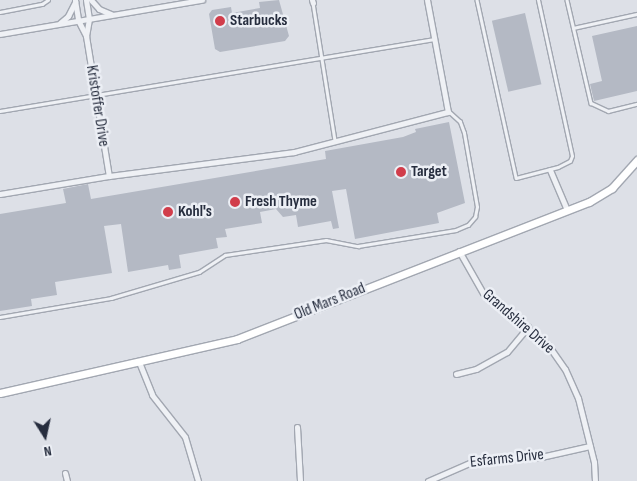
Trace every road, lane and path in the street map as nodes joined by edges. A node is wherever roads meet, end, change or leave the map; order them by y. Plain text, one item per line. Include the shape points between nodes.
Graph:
1 (48, 0) edge
2 (86, 0) edge
3 (91, 0) edge
4 (202, 0) edge
5 (427, 0) edge
6 (477, 0) edge
7 (538, 0) edge
8 (567, 0) edge
9 (75, 1) edge
10 (313, 1) edge
11 (0, 12) edge
12 (637, 14) edge
13 (114, 15) junction
14 (89, 19) junction
15 (78, 20) junction
16 (57, 24) junction
17 (573, 28) junction
18 (0, 34) edge
19 (86, 36) junction
20 (434, 39) junction
21 (322, 58) junction
22 (96, 96) junction
23 (637, 104) edge
24 (0, 110) edge
25 (448, 112) junction
26 (335, 140) junction
27 (637, 160) edge
28 (550, 170) junction
29 (109, 176) junction
30 (0, 194) edge
31 (568, 210) junction
32 (459, 251) junction
33 (0, 318) edge
34 (528, 327) junction
35 (139, 362) junction
36 (456, 374) dead end
37 (0, 393) edge
38 (296, 426) dead end
39 (590, 446) junction
40 (66, 473) dead end
41 (67, 481) edge
42 (198, 481) edge
43 (300, 481) edge
44 (428, 481) edge
45 (595, 481) edge

1 - 11 lane
2 - 14 street, Kristoffer Drive
3 - 13 street via 104,12
4 - 13 street
5 - 20 street
6 - 28 lane via 516,178
7 - 28 lane via 572,154 570,161
8 - 17 lane
9 - 15 street, Kristoffer Drive
9 - 16 street via 68,16
10 - 21 lane
12 - 17 lane
13 - 14 street
14 - 15 street
14 - 19 street, Kristoffer Drive
15 - 16 street
15 - 19 street, Kristoffer Drive
16 - 18 street
17 - 23 lane via 591,103 608,112
19 - 22 street, Kristoffer Drive
20 - 21 lane
20 - 25 street
21 - 22 lane
21 - 26 lane
22 - 24 lane
22 - 29 street, Kristoffer Drive
25 - 26 street via 365,136
25 - 33 lane via 454,114 464,133 476,207 475,217 468,225 456,230 358,246 326,240 226,256 199,272 111,298
26 - 29 street via 270,156
27 - 31 street, Old Mars Road via 605,194
28 - 31 street
29 - 30 street
31 - 32 street, Old Mars Road
32 - 34 street, Grandshire Drive via 483,293
32 - 35 street, Old Mars Road via 237,339
34 - 36 street via 507,352 476,369
34 - 39 street, Grandshire Drive via 548,345 572,382
35 - 37 street, Old Mars Road
35 - 42 street via 152,395 185,438
38 - 43 street
39 - 44 street, Esfarms Drive via 541,457 476,460
39 - 45 street, Grandshire Drive
40 - 41 street

